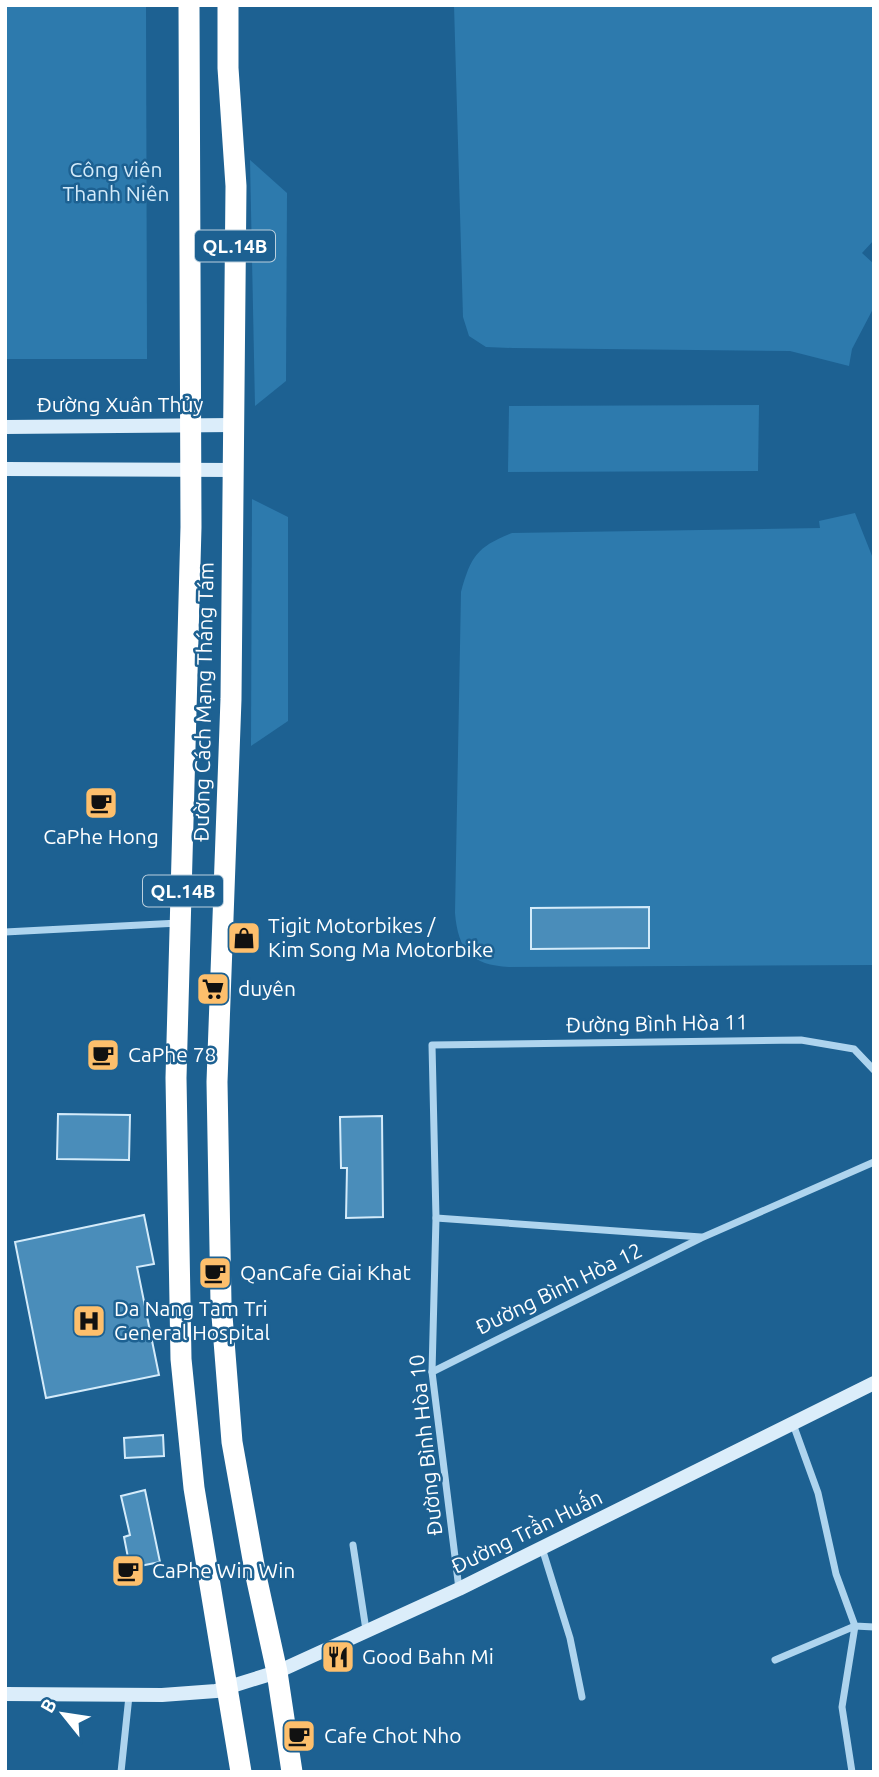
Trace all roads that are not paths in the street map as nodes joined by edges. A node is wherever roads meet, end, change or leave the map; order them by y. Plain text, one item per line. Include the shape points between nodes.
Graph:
1 (189, 5) edge
2 (228, 5) edge
3 (192, 425) junction
4 (234, 425) junction
5 (5, 427) edge
6 (5, 469) edge
7 (191, 470) junction
8 (233, 470) junction
9 (182, 923) junction
10 (5, 932) edge
11 (432, 1045) joint
12 (874, 1070) edge
13 (874, 1162) edge
14 (436, 1218) junction
15 (701, 1237) junction
16 (432, 1371) junction
17 (874, 1383) edge
18 (793, 1423) junction
19 (353, 1545) dead end
20 (542, 1548) junction
21 (459, 1589) junction
22 (855, 1626) junction
23 (874, 1627) edge
24 (366, 1631) junction
25 (775, 1660) dead end
26 (277, 1672) junction
27 (228, 1686) junction
28 (5, 1694) edge
29 (129, 1696) junction
30 (582, 1697) dead end
31 (121, 1772) edge
32 (241, 1772) edge
33 (292, 1772) edge
34 (852, 1772) edge

1 - 3 highway, Đường Cách Mạng Tháng Tám / QL.14B
2 - 4 highway, Đường Cách Mạng Tháng Tám / QL.14B via 236,186
3 - 4 street, Đường Xuân Thủy
3 - 5 street, Đường Xuân Thủy
3 - 7 highway, Đường Cách Mạng Tháng Tám / QL.14B
4 - 8 highway, Đường Cách Mạng Tháng Tám / QL.14B
6 - 7 street
7 - 8 street
7 - 9 highway, Đường Cách Mạng Tháng Tám / QL.14B
8 - 26 highway, Đường Cách Mạng Tháng Tám / QL.14B via 231,699 217,1082 221,1303 232,1442
9 - 10 street
9 - 27 highway, Đường Cách Mạng Tháng Tám / QL.14B via 176,1078 181,1359 194,1488
11 - 12 street, Đường Bình Hòa 11 via 801,1040 854,1049
11 - 14 street, Đường Bình Hòa 10
13 - 15 street, Đường Bình Hòa 12
14 - 15 street, Đường Bình Hòa 12
14 - 16 street, Đường Bình Hòa 10
15 - 16 street, Đường Bình Hòa 12
16 - 21 street, Đường Bình Hòa 10
17 - 18 street, Đường Trần Huấn
18 - 20 street, Đường Trần Huấn
18 - 22 street
19 - 24 street
20 - 21 street, Đường Trần Huấn
20 - 30 street via 570,1638
21 - 24 street, Đường Trần Huấn
22 - 23 street
22 - 25 street
22 - 34 street via 842,1707
24 - 26 street, Đường Trần Huấn
26 - 27 street, Đường Trần Huấn
26 - 33 highway, Đường Cách Mạng Tháng Tám / QL.14B
27 - 29 street, Đường Trần Huấn via 216,1691
27 - 32 highway, Đường Cách Mạng Tháng Tám / QL.14B
28 - 29 street, Đường Trần Huấn
29 - 31 street

